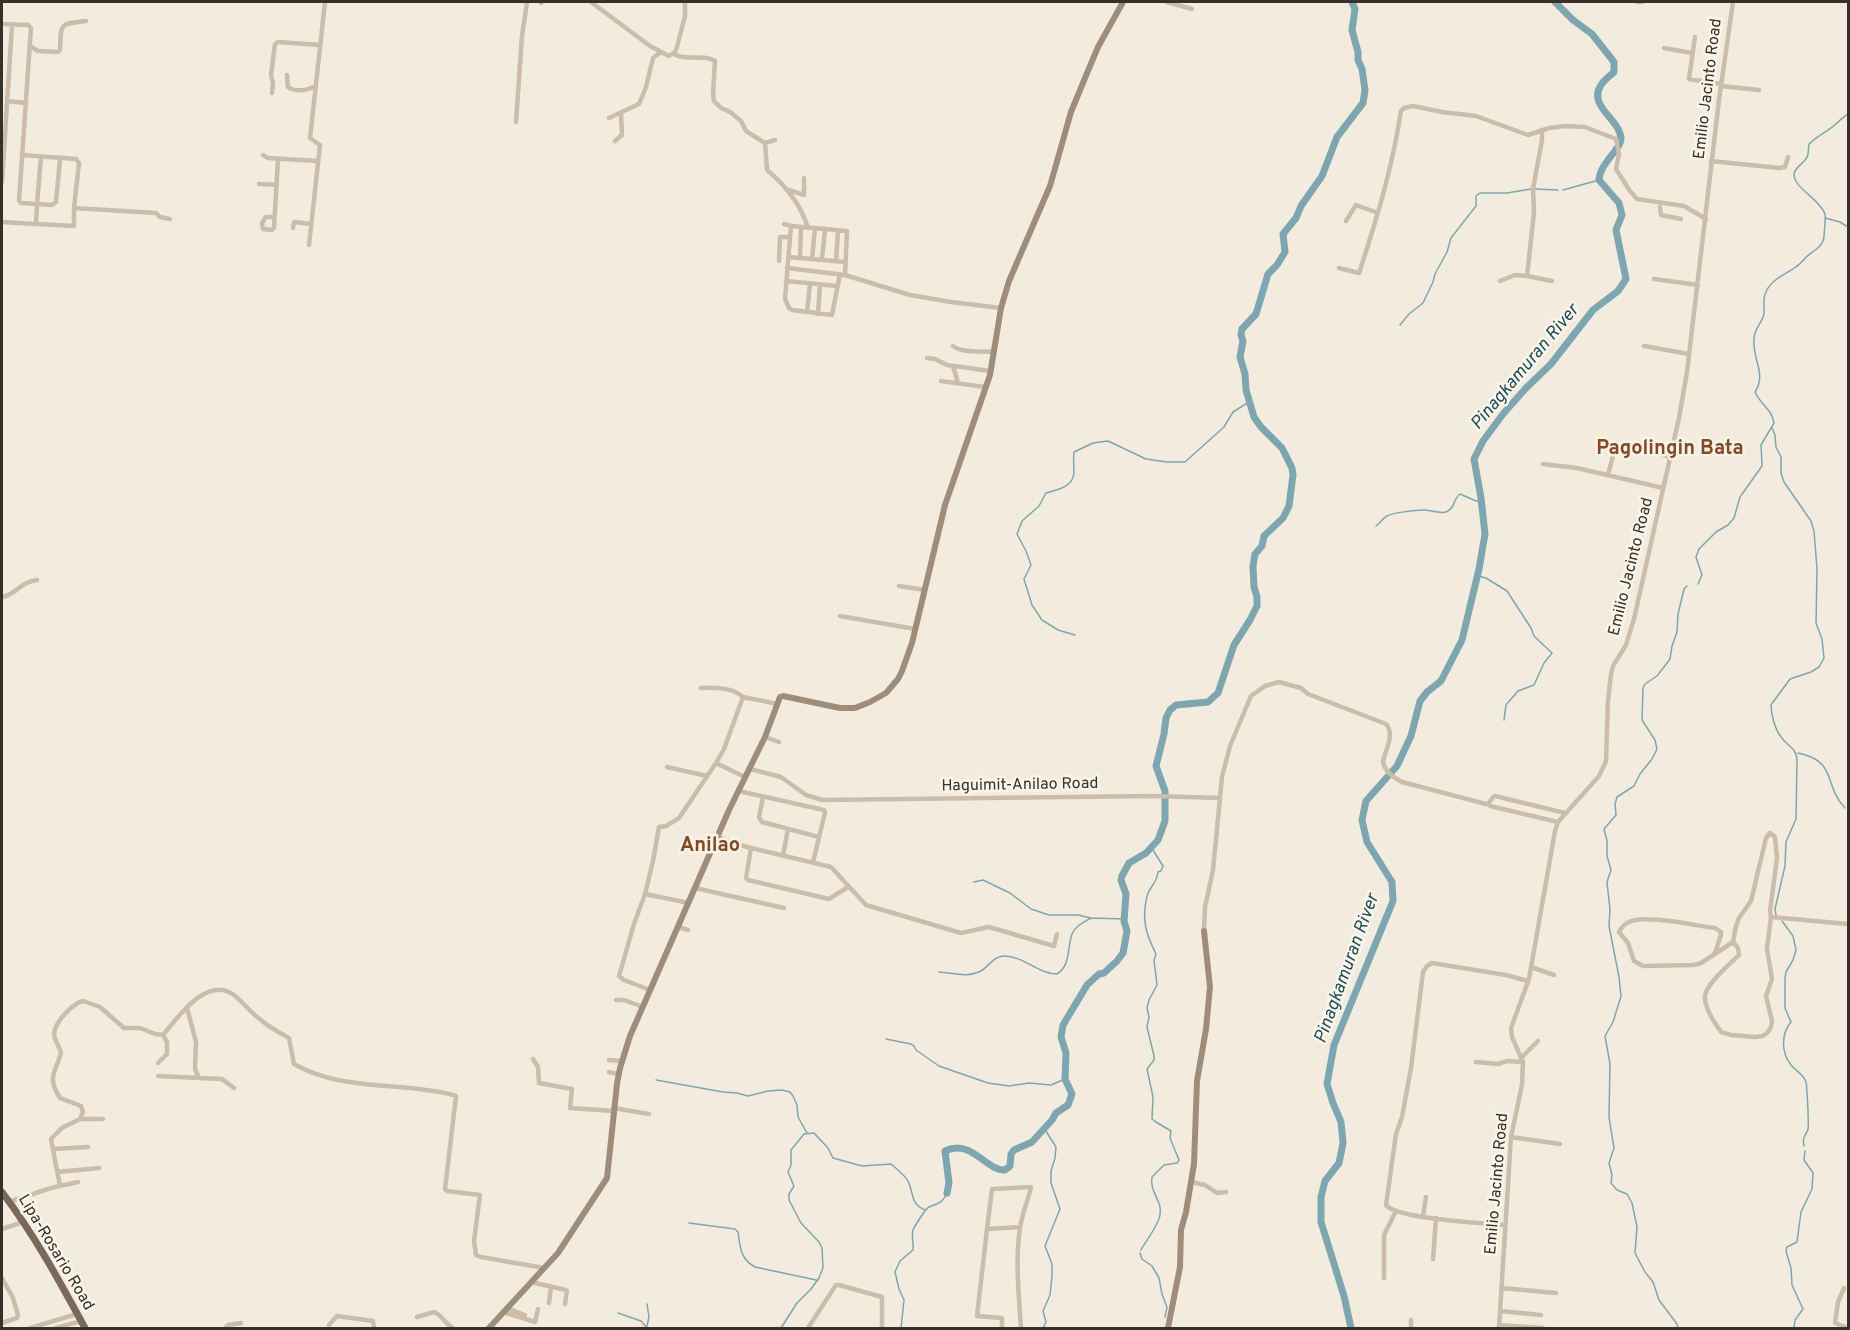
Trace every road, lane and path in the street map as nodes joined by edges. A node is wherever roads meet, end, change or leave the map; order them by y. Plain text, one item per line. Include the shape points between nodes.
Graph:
1 (325, 2) edge
2 (527, 2) edge
3 (591, 2) edge
4 (685, 2) edge
5 (1123, 2) edge
6 (1167, 2) edge
7 (1733, 2) edge
8 (1192, 9) dead end
9 (86, 21) dead end
10 (2, 24) edge
11 (12, 25) junction
12 (1695, 37) dead end
13 (320, 45) junction
14 (30, 46) junction
15 (1664, 48) dead end
16 (661, 52) junction
17 (1692, 53) junction
18 (674, 54) junction
19 (287, 75) dead end
20 (1721, 85) junction
21 (316, 86) junction
22 (1759, 90) dead end
23 (272, 93) dead end
24 (7, 101) junction
25 (26, 102) junction
26 (621, 113) junction
27 (609, 118) dead end
28 (516, 122) dead end
29 (1542, 130) junction
30 (775, 140) dead end
31 (615, 141) dead end
32 (765, 143) junction
33 (22, 155) junction
34 (263, 155) dead end
35 (41, 157) junction
36 (1788, 157) dead end
37 (60, 159) junction
38 (278, 159) junction
39 (317, 161) junction
40 (1711, 161) junction
41 (804, 178) dead end
42 (2, 182) edge
43 (259, 184) dead end
44 (277, 185) junction
45 (786, 189) junction
46 (37, 204) junction
47 (1660, 205) junction
48 (74, 208) junction
49 (1378, 213) junction
50 (274, 217) dead end
51 (170, 219) dead end
52 (1681, 219) dead end
53 (1706, 219) junction
54 (1346, 221) dead end
55 (2, 222) edge
56 (36, 224) junction
57 (311, 224) junction
58 (784, 224) dead end
59 (791, 226) junction
60 (293, 228) dead end
61 (804, 228) junction
62 (815, 228) junction
63 (825, 229) junction
64 (838, 231) junction
65 (790, 237) junction
66 (309, 245) dead end
67 (789, 257) junction
68 (800, 258) junction
69 (812, 259) junction
70 (822, 260) junction
71 (779, 261) dead end
72 (836, 261) junction
73 (845, 262) junction
74 (787, 268) junction
75 (1339, 268) dead end
76 (843, 274) junction
77 (1527, 276) junction
78 (1654, 279) dead end
79 (786, 281) junction
80 (1500, 281) dead end
81 (1552, 281) dead end
82 (810, 284) junction
83 (820, 285) junction
84 (1698, 285) junction
85 (837, 286) junction
86 (1001, 308) junction
87 (807, 312) junction
88 (818, 314) junction
89 (952, 346) dead end
90 (1644, 346) dead end
91 (994, 352) junction
92 (1689, 354) junction
93 (927, 358) dead end
94 (953, 366) junction
95 (990, 371) junction
96 (941, 381) dead end
97 (958, 383) junction
98 (985, 387) junction
99 (1616, 444) dead end
100 (1645, 449) dead end
101 (1670, 457) junction
102 (1543, 464) dead end
103 (1608, 475) junction
104 (1663, 488) junction
105 (37, 580) dead end
106 (899, 586) dead end
107 (924, 590) junction
108 (2, 597) edge
109 (840, 616) dead end
110 (915, 628) junction
111 (701, 688) dead end
112 (743, 697) junction
113 (778, 704) junction
114 (765, 737) junction
115 (779, 742) dead end
116 (716, 763) junction
117 (667, 767) dead end
118 (750, 769) junction
119 (707, 776) junction
120 (745, 777) junction
121 (743, 792) dead end
122 (763, 797) junction
123 (1220, 798) junction
124 (1488, 804) junction
125 (1565, 813) junction
126 (1558, 822) junction
127 (788, 829) junction
128 (819, 837) junction
129 (716, 839) junction
130 (751, 848) junction
131 (783, 855) junction
132 (813, 862) junction
133 (848, 886) junction
134 (695, 888) junction
135 (645, 894) junction
136 (689, 903) junction
137 (784, 908) dead end
138 (1771, 917) junction
139 (1848, 924) edge
140 (678, 927) junction
141 (688, 930) dead end
142 (1204, 932) joint
143 (1057, 934) dead end
144 (1733, 942) junction
145 (1715, 953) junction
146 (1531, 967) junction
147 (1554, 975) dead end
148 (1528, 981) junction
149 (650, 990) junction
150 (615, 1000) dead end
151 (643, 1007) junction
152 (187, 1008) junction
153 (163, 1035) junction
154 (1538, 1041) dead end
155 (533, 1059) dead end
156 (609, 1060) dead end
157 (1522, 1060) junction
158 (622, 1061) junction
159 (1476, 1062) dead end
160 (158, 1063) dead end
161 (609, 1072) dead end
162 (618, 1074) junction
163 (158, 1076) dead end
164 (199, 1078) junction
165 (234, 1088) dead end
166 (613, 1109) junction
167 (649, 1114) dead end
168 (80, 1119) junction
169 (103, 1119) dead end
170 (1511, 1137) junction
171 (1560, 1144) dead end
172 (88, 1147) dead end
173 (53, 1149) junction
174 (99, 1168) dead end
175 (57, 1172) junction
176 (78, 1182) dead end
177 (1191, 1182) junction
178 (60, 1186) junction
179 (1226, 1192) dead end
180 (4, 1197) edge
181 (1426, 1197) dead end
182 (1396, 1212) junction
183 (1423, 1216) junction
184 (1436, 1218) junction
185 (22, 1222) junction
186 (1505, 1225) junction
187 (1020, 1227) junction
188 (2, 1229) edge
189 (987, 1229) junction
190 (1432, 1259) dead end
191 (545, 1269) junction
192 (2, 1278) edge
193 (1384, 1278) dead end
194 (531, 1282) junction
195 (551, 1287) junction
196 (1501, 1288) junction
197 (1844, 1288) dead end
198 (1556, 1293) dead end
199 (549, 1303) dead end
200 (564, 1304) dead end
201 (538, 1309) dead end
202 (505, 1310) junction
203 (1500, 1311) junction
204 (2, 1314) edge
205 (525, 1315) dead end
206 (1541, 1315) dead end
207 (79, 1317) junction
208 (417, 1317) dead end
209 (1411, 1320) dead end
210 (3, 1322) edge
211 (241, 1323) dead end
212 (329, 1325) dead end
213 (1499, 1327) edge
214 (1848, 1328) edge
215 (30, 1329) edge
216 (56, 1329) edge
217 (85, 1329) edge
218 (225, 1329) edge
219 (374, 1329) edge
220 (453, 1329) edge
221 (489, 1329) edge
222 (808, 1329) edge
223 (882, 1329) edge
224 (1002, 1329) edge
225 (1021, 1329) edge
226 (1168, 1329) edge
227 (1411, 1329) edge
228 (1543, 1329) edge

1 - 13 street
2 - 28 street
3 - 16 street
4 - 18 street
5 - 86 street via 1084,78 1050,186 1017,259
6 - 8 street
7 - 20 street, Emilio Jacinto Road
9 - 14 street via 63,25 58,52 38,51
10 - 11 street
11 - 14 street via 30,26
11 - 24 street
12 - 17 street
13 - 21 street
13 - 23 street via 275,44
14 - 25 street
15 - 17 street
16 - 18 street
16 - 26 street via 653,58 639,104
17 - 20 street via 1689,79
18 - 32 street via 715,61 714,101
19 - 21 street via 291,90 305,91
20 - 22 street
20 - 40 street, Emilio Jacinto Road
21 - 39 street via 310,138 320,145
24 - 25 street
24 - 42 street
25 - 33 street
26 - 27 street
26 - 31 street via 622,135
29 - 47 street via 1585,128 1616,139 1616,170 1634,196
29 - 49 street via 1528,135 1476,116 1404,108
29 - 77 street
30 - 32 street
32 - 45 street via 767,170
33 - 35 street
33 - 46 street via 19,201
34 - 38 street
35 - 37 street
35 - 46 street
36 - 40 street via 1785,167 1779,168
37 - 46 street via 56,202
37 - 48 street via 76,159 79,163
38 - 39 street
38 - 44 street
39 - 57 street
40 - 53 street, Emilio Jacinto Road
41 - 45 street via 804,195
43 - 44 street
44 - 50 street
45 - 61 street via 801,209
46 - 56 street
47 - 52 street via 1661,215
47 - 53 street via 1684,206
48 - 51 street via 156,213
48 - 56 street via 74,226
49 - 54 street via 1356,205
49 - 75 street via 1359,273
53 - 84 street, Emilio Jacinto Road
55 - 56 street
57 - 60 street via 294,222
57 - 66 street
58 - 59 street
59 - 61 street
59 - 65 street
61 - 62 street
61 - 68 street
62 - 63 street
62 - 69 street
63 - 64 street
63 - 70 street
64 - 72 street
64 - 73 street via 848,231
65 - 67 street
65 - 71 street via 780,237
67 - 68 street
67 - 74 street
68 - 69 street
69 - 70 street
70 - 72 street
72 - 73 street
73 - 76 street
74 - 76 street
74 - 79 street
76 - 85 street
76 - 86 street via 910,295
77 - 80 street via 1515,275
77 - 81 street
78 - 84 street
79 - 82 street
79 - 87 street via 789,308
82 - 83 street
82 - 87 street
83 - 85 street
83 - 88 street
84 - 92 street, Emilio Jacinto Road
85 - 88 street via 832,314
86 - 91 street
87 - 88 street
89 - 91 street via 957,350
90 - 92 street
91 - 95 street
92 - 101 street, Emilio Jacinto Road
93 - 94 street
94 - 95 street
94 - 97 street
95 - 98 street
96 - 97 street
97 - 98 street
98 - 107 street via 945,504
99 - 103 street
100 - 101 street
101 - 104 street, Emilio Jacinto Road
102 - 103 street
103 - 104 street
104 - 125 street, Emilio Jacinto Road via 1634,619 1611,674 1606,761 1599,776
105 - 108 street
106 - 107 street
107 - 110 street
109 - 110 street
110 - 113 street via 898,679 886,693 870,702 848,708 783,696
111 - 112 street via 728,690
112 - 113 street
112 - 116 street
113 - 114 street
114 - 115 street
114 - 118 street
116 - 119 street
116 - 120 street
117 - 119 street
118 - 120 street
118 - 123 street, Haguimit-Anilao Road via 781,777 822,800
119 - 135 street via 679,819 659,827
120 - 129 street
121 - 122 street
122 - 127 street via 761,821
122 - 128 street via 824,810
123 - 124 street via 1230,746 1251,696 1279,682 1390,727 1383,760 1394,778
123 - 142 street
124 - 125 street via 1495,796
124 - 126 street
125 - 126 street, Emilio Jacinto Road
126 - 146 street, Emilio Jacinto Road
127 - 128 street
127 - 131 street
128 - 132 street
129 - 130 street via 721,844 729,842
129 - 134 street
130 - 131 street
130 - 133 street via 748,880 829,899
131 - 132 street
132 - 133 street via 833,867
133 - 143 street via 866,905 961,933 989,927 1054,946
134 - 136 street
134 - 137 street
135 - 136 street
135 - 149 street via 619,976
136 - 140 street
138 - 139 street
138 - 144 street via 1778,858 1775,837 1770,833 1751,901 1739,918
138 - 144 street via 1767,945 1772,979 1766,996 1772,1020 1763,1036 1721,1032 1705,1003 1709,987 1739,955
140 - 141 street
140 - 149 street
142 - 177 street via 1210,987 1197,1081
144 - 145 street
145 - 145 street via 1694,965 1643,966 1634,961 1619,932 1626,924 1638,920 1715,928 1721,932
146 - 147 street
146 - 148 street, Emilio Jacinto Road
148 - 157 street, Emilio Jacinto Road via 1511,1028
148 - 182 street via 1432,963 1423,972 1409,1079 1390,1169 1386,1205
149 - 151 street
150 - 151 street
151 - 158 street
152 - 153 street
152 - 164 street via 196,1042 195,1069
152 - 191 street via 202,994 221,989 232,993 262,1021 289,1038 294,1065 307,1071 344,1081 455,1095 445,1189 480,1195 476,1255
153 - 160 street via 167,1054
153 - 168 street via 124,1028 87,1001 74,1005 56,1029 54,1037 61,1053 52,1075 60,1098 81,1106
154 - 157 street
155 - 166 street via 539,1083 572,1089 570,1108
156 - 158 street
157 - 159 street
157 - 170 street, Emilio Jacinto Road via 1522,1085
158 - 162 street
161 - 162 street
162 - 166 street
163 - 164 street
164 - 165 street via 222,1079
166 - 167 street
166 - 191 street via 607,1178
168 - 169 street
168 - 173 street via 53,1136
170 - 171 street
170 - 186 street, Emilio Jacinto Road
172 - 173 street
173 - 175 street
174 - 175 street
175 - 178 street
176 - 178 street
177 - 179 street via 1217,1193
177 - 226 street
178 - 180 street
180 - 185 main road, Lipa-Rosario Road
181 - 183 street
182 - 183 street
182 - 193 street via 1384,1235
183 - 184 street
184 - 186 street
184 - 190 street
185 - 188 street
185 - 207 main road, Lipa-Rosario Road
186 - 196 street, Emilio Jacinto Road
187 - 189 street
187 - 189 street via 1031,1187 992,1189
187 - 225 street
189 - 224 street via 977,1316 1002,1318
191 - 194 street
192 - 210 street via 18,1315
194 - 195 street
194 - 202 street
195 - 199 street
195 - 200 street via 567,1291
196 - 198 street
196 - 203 street, Emilio Jacinto Road
197 - 214 street via 1835,1323
201 - 202 street via 535,1322
202 - 205 street
202 - 221 street
203 - 206 street
203 - 213 street, Emilio Jacinto Road
204 - 210 street
207 - 215 street
207 - 216 street
207 - 217 main road, Lipa-Rosario Road
208 - 220 street via 434,1312
209 - 227 street
211 - 218 street via 228,1324
212 - 219 street via 337,1316 373,1321
213 - 228 street
222 - 223 street via 837,1285 882,1297

